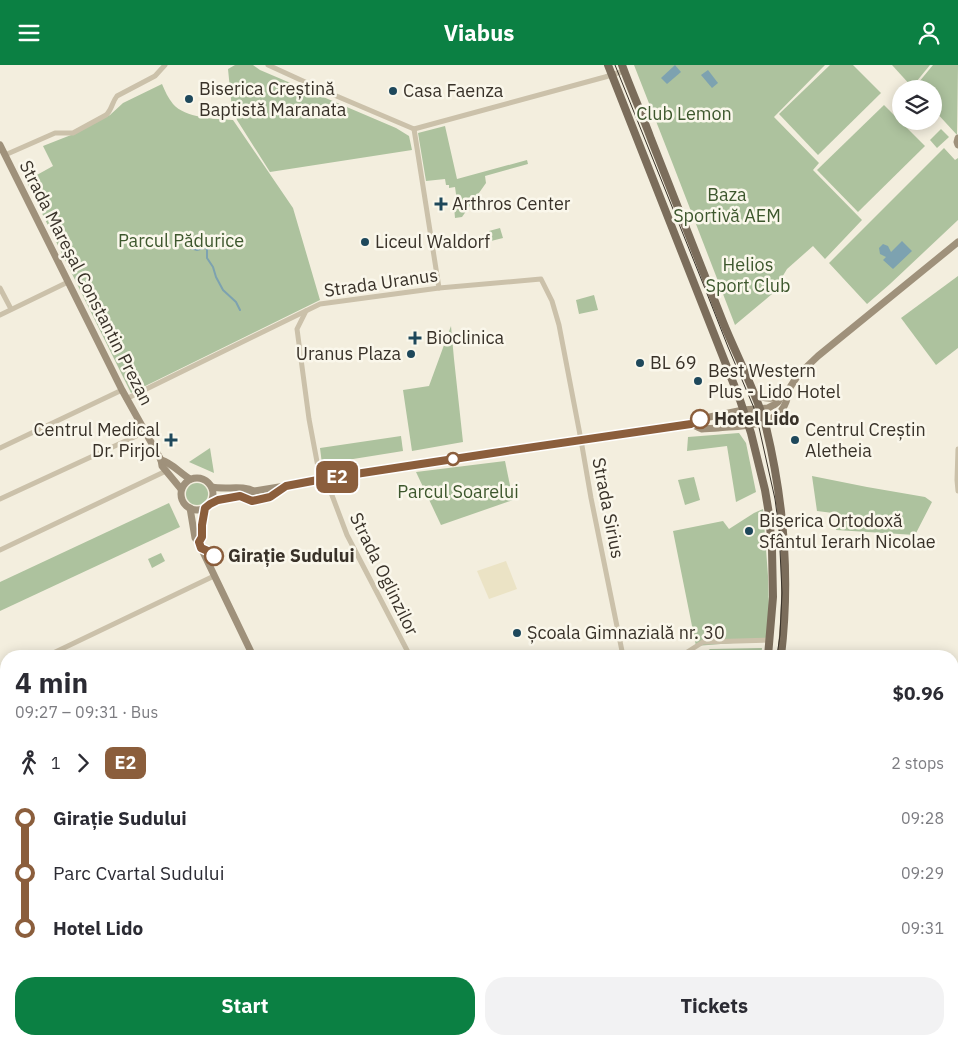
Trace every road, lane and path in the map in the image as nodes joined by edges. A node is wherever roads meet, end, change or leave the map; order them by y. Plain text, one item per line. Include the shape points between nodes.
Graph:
1 (165, 65) edge
2 (268, 65) edge
3 (608, 65) edge
4 (623, 68) edge
5 (611, 75) junction
6 (414, 129) junction
7 (958, 138) edge
8 (0, 145) edge
9 (958, 145) edge
10 (5, 155) junction
11 (958, 242) edge
12 (541, 279) joint
13 (68, 282) junction
14 (0, 288) edge
15 (439, 288) junction
16 (11, 309) junction
17 (306, 310) junction
18 (0, 315) edge
19 (286, 321) junction
20 (297, 329) junction
21 (789, 389) junction
22 (122, 390) junction
23 (755, 394) junction
24 (781, 397) junction
25 (126, 399) junction
26 (760, 408) junction
27 (743, 410) junction
28 (764, 421) junction
29 (691, 424) junction
30 (748, 425) junction
31 (145, 432) junction
32 (581, 440) junction
33 (0, 448) edge
34 (958, 449) edge
35 (161, 460) junction
36 (166, 471) junction
37 (190, 479) junction
38 (323, 479) junction
39 (212, 487) junction
40 (181, 489) junction
41 (254, 491) junction
42 (958, 491) edge
43 (0, 499) edge
44 (208, 506) junction
45 (190, 508) junction
46 (199, 542) junction
47 (0, 550) edge
48 (214, 576) junction
49 (770, 640) junction
50 (60, 650) edge
51 (250, 650) edge
52 (407, 650) edge
53 (621, 650) edge
54 (691, 650) edge
55 (769, 650) edge
56 (782, 650) edge

1 - 10 street via 155,76 117,96 106,115 73,133 55,133
2 - 6 street
3 - 5 main road
4 - 5 street
4 - 23 main road via 729,337
5 - 6 street
5 - 27 main road
6 - 15 street
7 - 9 street
8 - 10 street, Strada Mareșal Constantin Prezan
10 - 13 street, Strada Mareșal Constantin Prezan
11 - 21 street via 818,356
12 - 15 street, Strada Uranus
12 - 32 street, Strada Sirius via 556,317
13 - 16 street
13 - 22 street, Strada Mareșal Constantin Prezan
14 - 16 street
15 - 17 street, Strada Uranus via 320,304
16 - 18 street
17 - 19 street, Strada Uranus
17 - 20 street
19 - 20 street
19 - 25 street, Strada Uranus
20 - 38 street, Strada Oglinzilor via 309,419
21 - 24 street
21 - 28 street via 781,411
22 - 25 street, Strada Mareșal Constantin Prezan
22 - 33 street
23 - 24 street via 772,399
23 - 26 main road
24 - 26 street via 774,405
25 - 31 street, Strada Mareșal Constantin Prezan
26 - 27 street
26 - 28 main road
27 - 29 street
27 - 30 main road
28 - 30 street
28 - 56 main road via 784,533 786,574
29 - 30 street via 702,429
29 - 32 street
30 - 49 main road via 769,514 774,597
31 - 35 street, Strada Mareșal Constantin Prezan
31 - 43 street
32 - 38 street
32 - 53 street, Strada Sirius
34 - 42 street
35 - 36 street, Strada Mareșal Constantin Prezan
35 - 37 street, Strada Mareșal Constantin Prezan
36 - 40 street, Strada Mareșal Constantin Prezan
36 - 47 street
37 - 39 street via 205,479
37 - 40 street
38 - 41 street
38 - 52 street, Strada Oglinzilor via 347,535
39 - 41 street
39 - 44 street via 213,496
40 - 45 street via 181,498
41 - 44 street via 218,500
44 - 45 street via 195,510
44 - 46 street
45 - 46 street via 195,538
46 - 48 street
48 - 50 street
48 - 51 street
49 - 54 street via 703,643
49 - 55 main road

